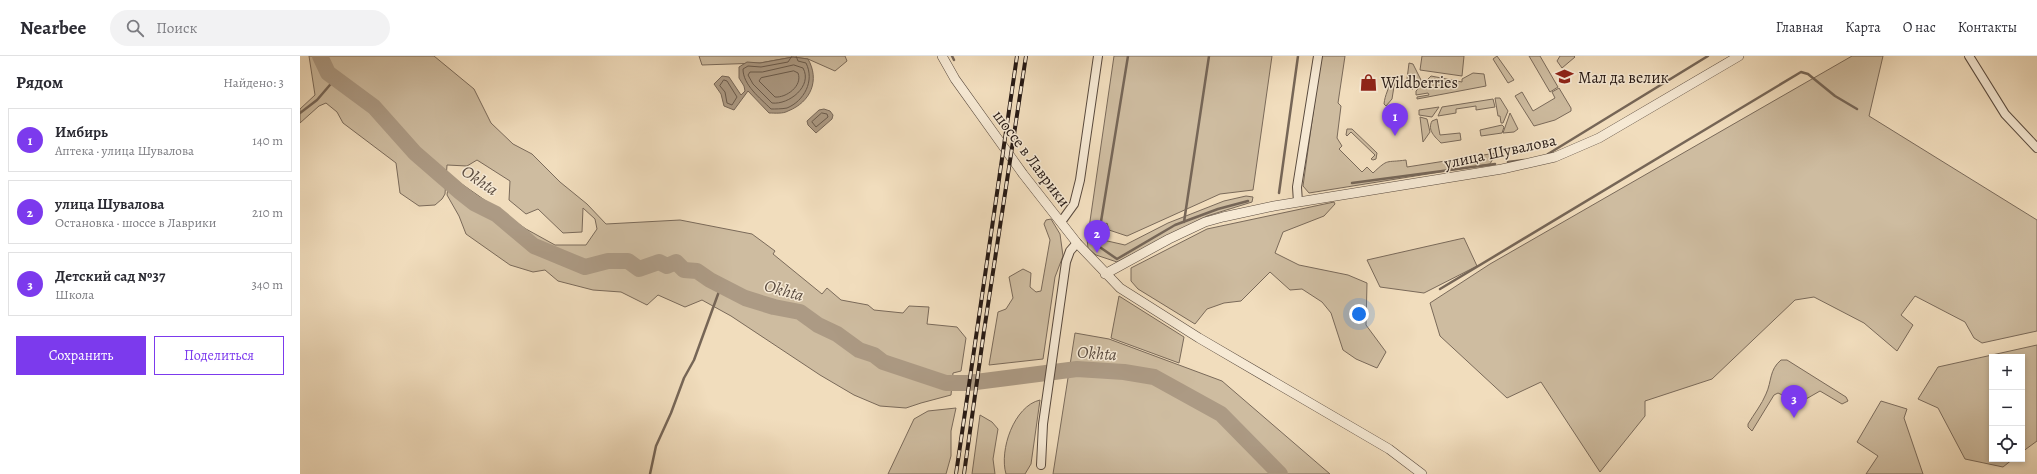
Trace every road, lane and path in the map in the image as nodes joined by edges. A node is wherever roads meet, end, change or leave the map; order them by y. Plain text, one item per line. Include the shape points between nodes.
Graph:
1 (942, 56) edge
2 (1098, 56) edge
3 (1318, 56) edge
4 (1739, 56) edge
5 (1970, 56) edge
6 (2037, 148) edge
7 (1298, 202) junction
8 (1061, 222) junction
9 (1077, 243) junction
10 (1105, 274) junction
11 (1041, 464) dead end
12 (1422, 474) edge

1 - 8 street, шоссе в Лаврики via 987,124
2 - 8 street via 1080,180 1074,204
3 - 7 street via 1297,187
4 - 7 street, улица Шувалова via 1599,138 1556,157 1502,169
5 - 6 street via 2005,114
7 - 10 street, улица Шувалова via 1205,222
8 - 9 street, шоссе в Лаврики
9 - 10 street, шоссе в Лаврики
9 - 11 street via 1070,251 1066,262 1043,424
10 - 12 street, шоссе в Лаврики via 1120,288 1192,334 1388,449

